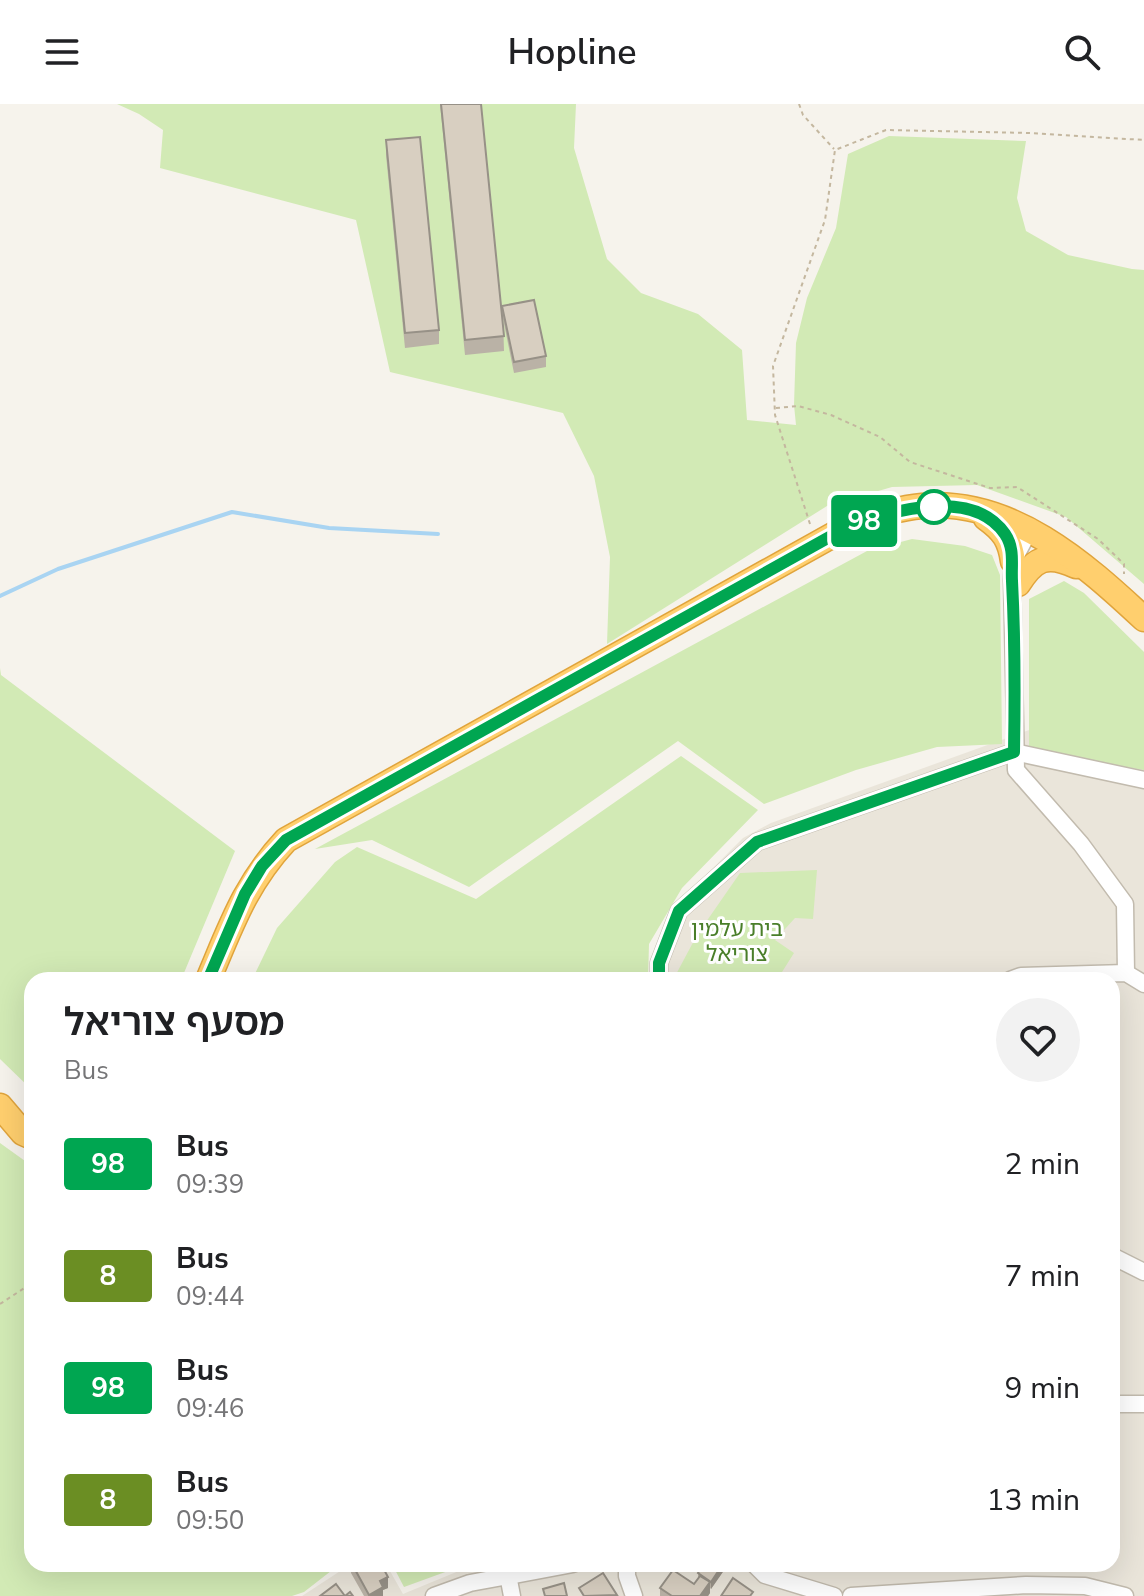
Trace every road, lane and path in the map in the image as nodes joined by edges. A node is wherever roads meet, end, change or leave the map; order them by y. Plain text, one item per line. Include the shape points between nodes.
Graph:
1 (799, 104) edge
2 (1144, 140) edge
3 (835, 150) junction
4 (775, 409) junction
5 (978, 512) junction
6 (1029, 531) junction
7 (816, 546) junction
8 (1092, 573) junction
9 (1015, 582) junction
10 (1115, 592) junction
11 (1144, 619) edge
12 (1014, 752) junction
13 (1144, 780) edge
14 (211, 972) edge
15 (659, 972) edge
16 (1120, 973) edge
17 (1126, 973) junction
18 (1144, 984) edge
19 (0, 1106) edge
20 (24, 1133) edge
21 (1120, 1260) edge
22 (1144, 1272) edge
23 (24, 1288) edge
24 (0, 1304) edge
25 (1120, 1404) edge
26 (1144, 1404) edge
27 (526, 1572) edge
28 (627, 1572) edge
29 (762, 1572) edge
30 (508, 1575) junction
31 (434, 1596) edge
32 (512, 1596) edge
33 (634, 1596) edge
34 (834, 1596) edge
35 (851, 1596) edge
36 (1125, 1596) edge

1 - 3 path
2 - 3 path via 886,130
3 - 4 path via 825,220 773,366
4 - 7 path
4 - 10 path via 798,406 831,415 880,437 910,462 990,488 1017,487 1098,539 1124,564 1124,579
5 - 6 highway
5 - 7 highway via 923,506 885,513
5 - 9 highway via 1011,544
6 - 8 highway
6 - 9 street
6 - 9 street
7 - 14 highway via 286,840 245,894
8 - 9 highway via 1048,559 1031,564
8 - 10 highway
9 - 12 street
10 - 11 highway
12 - 13 street
12 - 15 street via 757,842 679,911
12 - 17 street via 1016,770 1125,904
16 - 17 street
17 - 18 street
19 - 20 highway
21 - 22 street
23 - 24 path
25 - 26 street
27 - 30 street
28 - 33 street
29 - 34 street
30 - 31 street
30 - 32 street
35 - 36 street via 1026,1585 1085,1586

